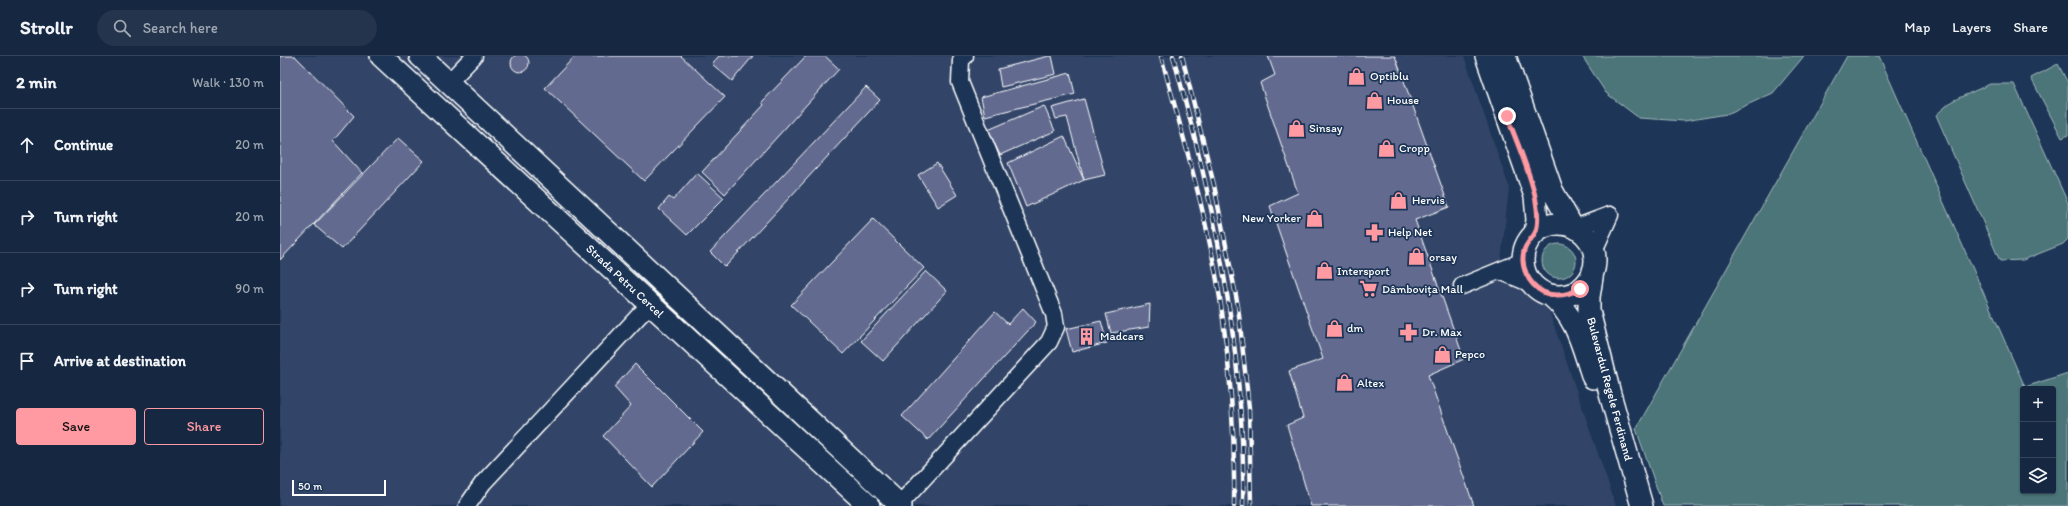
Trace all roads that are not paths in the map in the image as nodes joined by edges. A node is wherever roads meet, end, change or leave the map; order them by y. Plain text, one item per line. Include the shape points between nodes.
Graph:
1 (381, 56) edge
2 (420, 56) edge
3 (474, 56) edge
4 (965, 56) edge
5 (1486, 56) edge
6 (1505, 56) edge
7 (448, 83) junction
8 (1573, 227) junction
9 (1535, 233) junction
10 (1523, 261) junction
11 (1593, 261) junction
12 (1500, 271) junction
13 (1462, 286) dead end
14 (666, 287) junction
15 (1542, 290) junction
16 (650, 304) junction
17 (900, 505) edge
18 (467, 506) edge
19 (869, 506) edge
20 (1636, 506) edge
21 (1642, 506) edge

1 - 16 main road, Strada Petru Cercel
2 - 7 main road, Strada Petru Cercel
3 - 7 lane
4 - 17 lane via 962,60 960,82 1054,314 1056,327 1049,342
5 - 9 main road via 1535,196
6 - 8 main road via 1554,195
7 - 14 main road, Strada Petru Cercel
8 - 9 main road via 1555,224
8 - 11 main road via 1589,240
8 - 11 lane via 1610,215
9 - 10 main road via 1524,250
10 - 12 lane
10 - 15 main road via 1526,274
11 - 15 main road via 1588,280 1580,289 1560,296
11 - 21 main road, Bulevardul Regele Ferdinand via 1589,311
12 - 13 lane
12 - 15 lane
14 - 16 main road
14 - 17 main road, Strada Petru Cercel
15 - 20 main road, Bulevardul Regele Ferdinand via 1562,305 1576,328
16 - 18 lane via 483,483
16 - 19 main road, Strada Petru Cercel

